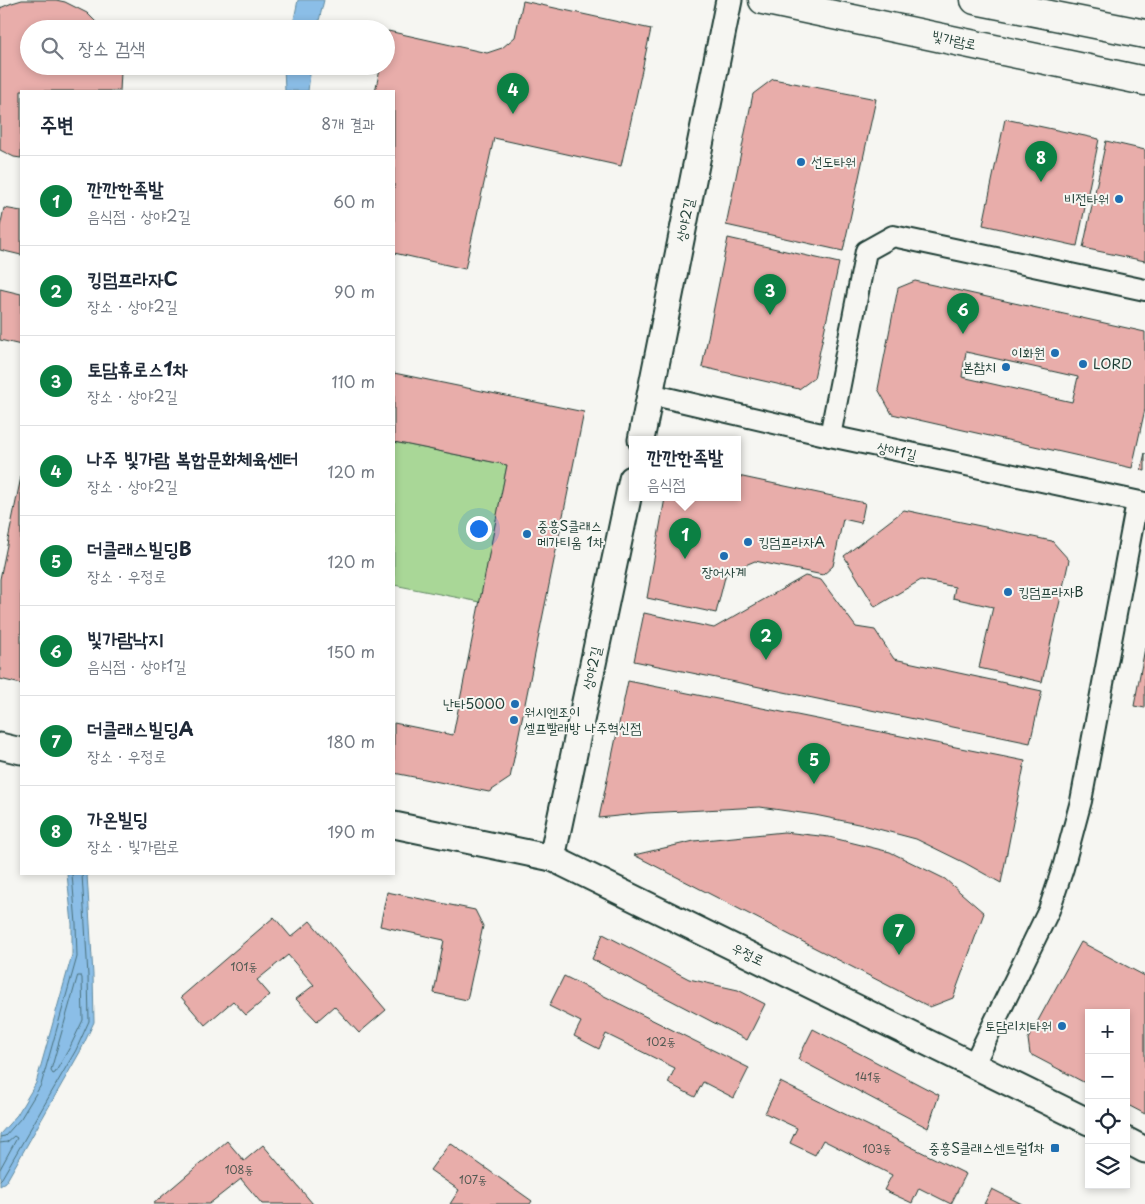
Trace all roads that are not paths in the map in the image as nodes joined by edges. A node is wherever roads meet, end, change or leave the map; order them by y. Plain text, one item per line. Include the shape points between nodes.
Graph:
1 (729, 0) edge
2 (763, 0) edge
3 (975, 0) edge
4 (1145, 34) edge
5 (1145, 80) edge
6 (1145, 290) edge
7 (650, 394) junction
8 (642, 436) edge
9 (830, 436) junction
10 (629, 493) edge
11 (1141, 502) edge
12 (0, 746) edge
13 (20, 750) edge
14 (395, 825) edge
15 (552, 858) junction
16 (974, 1064) junction
17 (1085, 1120) edge
18 (1130, 1142) edge
19 (1145, 1150) edge

1 - 7 street, 상야2길
2 - 5 main road, 빛가람로
3 - 4 main road
6 - 9 street via 893,236 866,251
7 - 8 street, 상야2길
7 - 9 street, 상야1길
9 - 11 street, 상야1길
10 - 15 street, 상야2길
11 - 16 street via 1080,801 1063,868 1049,910
12 - 13 street
14 - 15 street, 우정로
15 - 16 street, 우정로
16 - 17 street, 우정로
18 - 19 street

